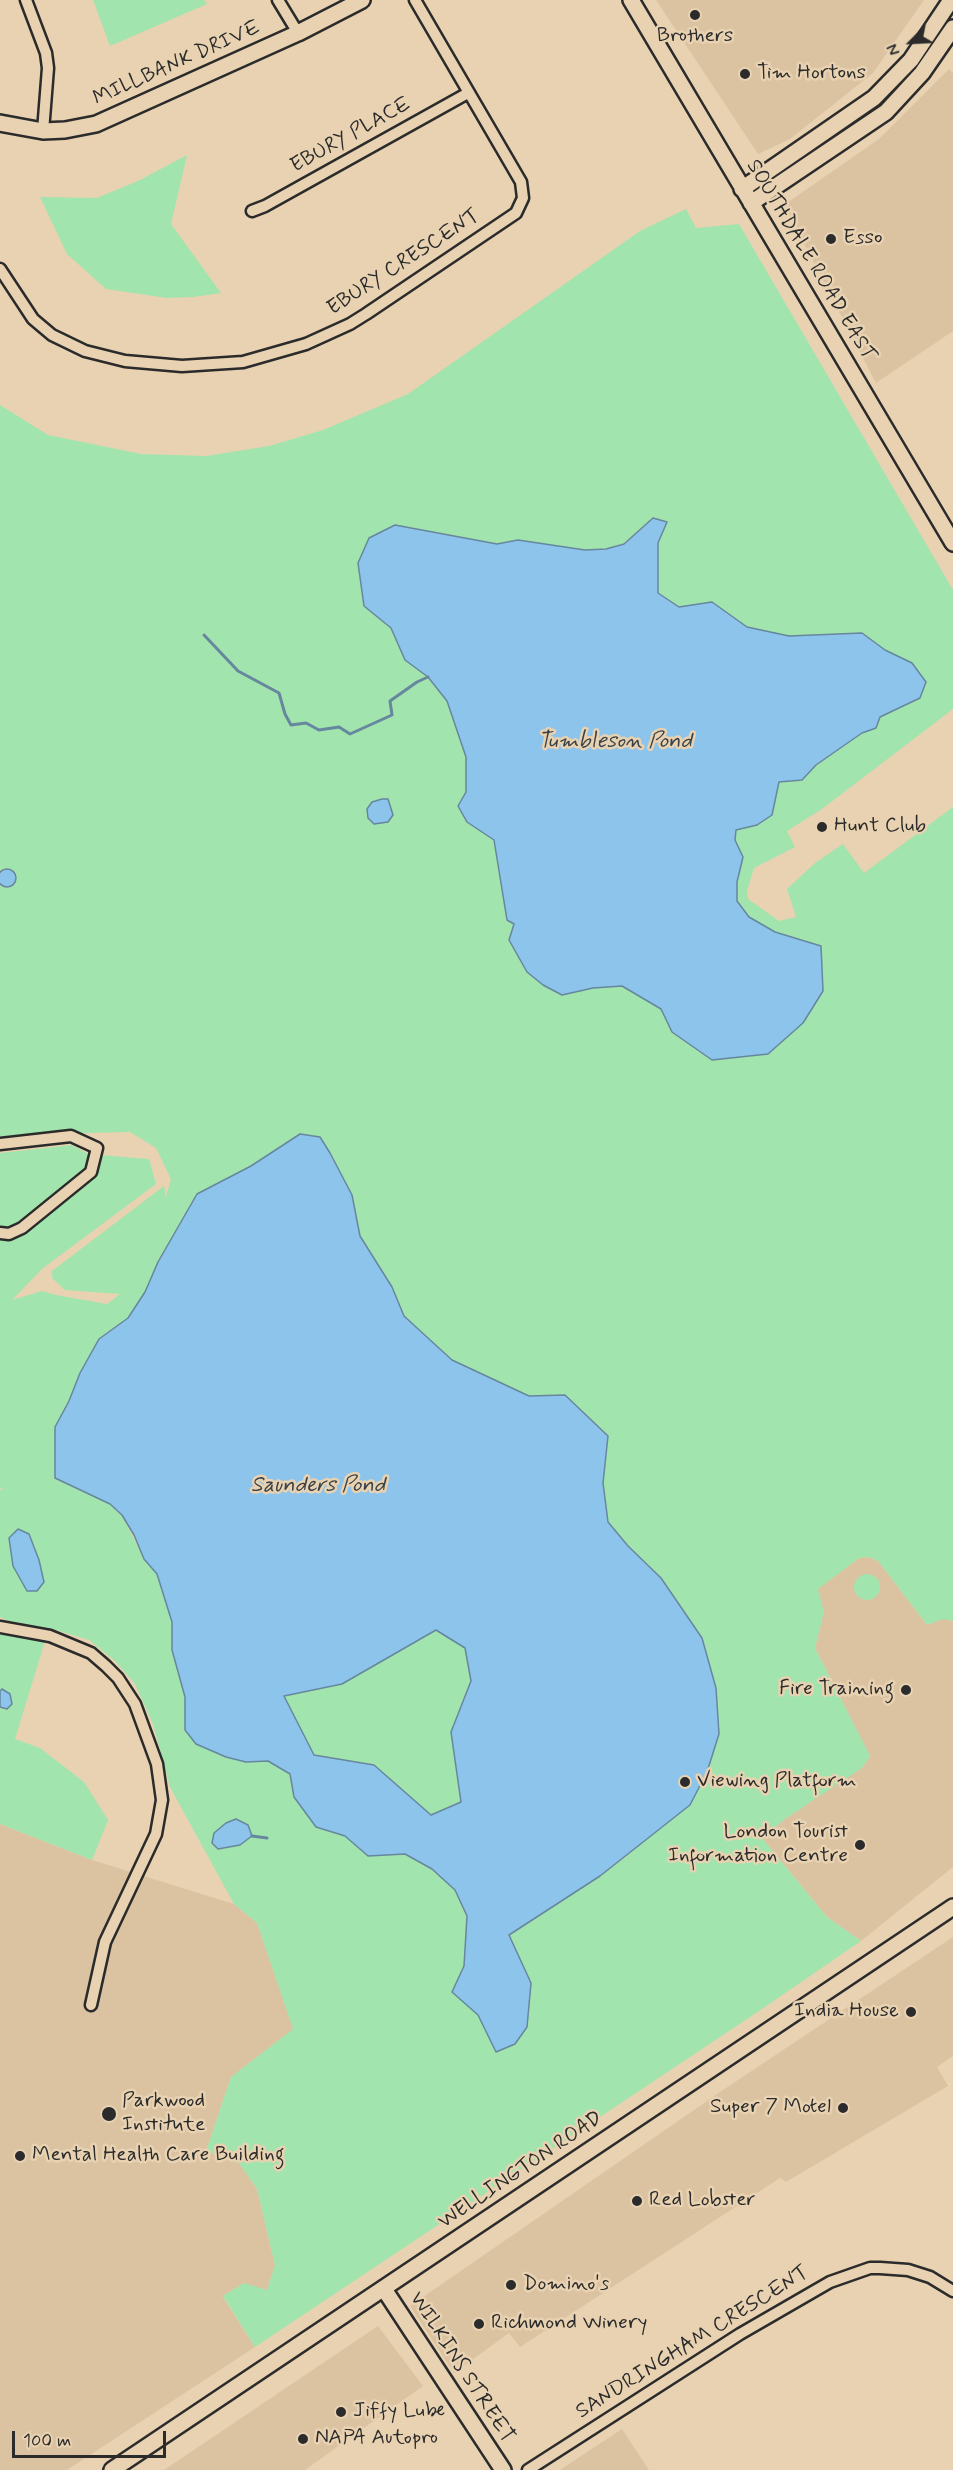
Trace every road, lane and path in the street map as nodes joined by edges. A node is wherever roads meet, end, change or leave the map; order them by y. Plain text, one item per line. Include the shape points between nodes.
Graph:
1 (26, 0) edge
2 (278, 0) edge
3 (362, 0) edge
4 (415, 0) edge
5 (631, 0) edge
6 (951, 0) edge
7 (953, 28) edge
8 (298, 33) junction
9 (468, 93) junction
10 (0, 123) edge
11 (44, 131) junction
12 (742, 189) junction
13 (751, 203) junction
14 (252, 211) dead end
15 (0, 269) edge
16 (953, 543) edge
17 (0, 1144) edge
18 (0, 1233) edge
19 (0, 1627) edge
20 (953, 1907) edge
21 (90, 2005) dead end
22 (384, 2289) junction
23 (953, 2291) edge
24 (112, 2470) edge
25 (503, 2470) edge
26 (528, 2470) edge

1 - 11 street via 46,53
2 - 8 street
3 - 8 main road, MILLBANK DRIVE
4 - 9 street, EBURY CRESCENT
5 - 12 main road, SOUTHDALE ROAD EAST
6 - 12 main road via 910,60 874,98
7 - 13 main road via 922,73 886,112
8 - 11 main road, MILLBANK DRIVE via 96,124
9 - 14 street, EBURY PLACE
9 - 15 street, EBURY CRESCENT via 521,182 523,198 516,213 350,324 306,344 243,362 182,366 125,361 85,351 52,335 33,319
10 - 11 main road, MILLBANK DRIVE
12 - 13 main road, SOUTHDALE ROAD EAST
13 - 16 main road, SOUTHDALE ROAD EAST
17 - 18 street via 71,1136 97,1148 91,1172 22,1228
19 - 21 street via 50,1636 91,1653 106,1666 135,1704 157,1764 162,1800 156,1834 105,1942
20 - 22 main road, WELLINGTON ROAD
22 - 24 main road, WELLINGTON ROAD
22 - 25 main road, WILKINS STREET
23 - 26 street, SANDRINGHAM CRESCENT via 908,2270 870,2268 830,2282 740,2334

